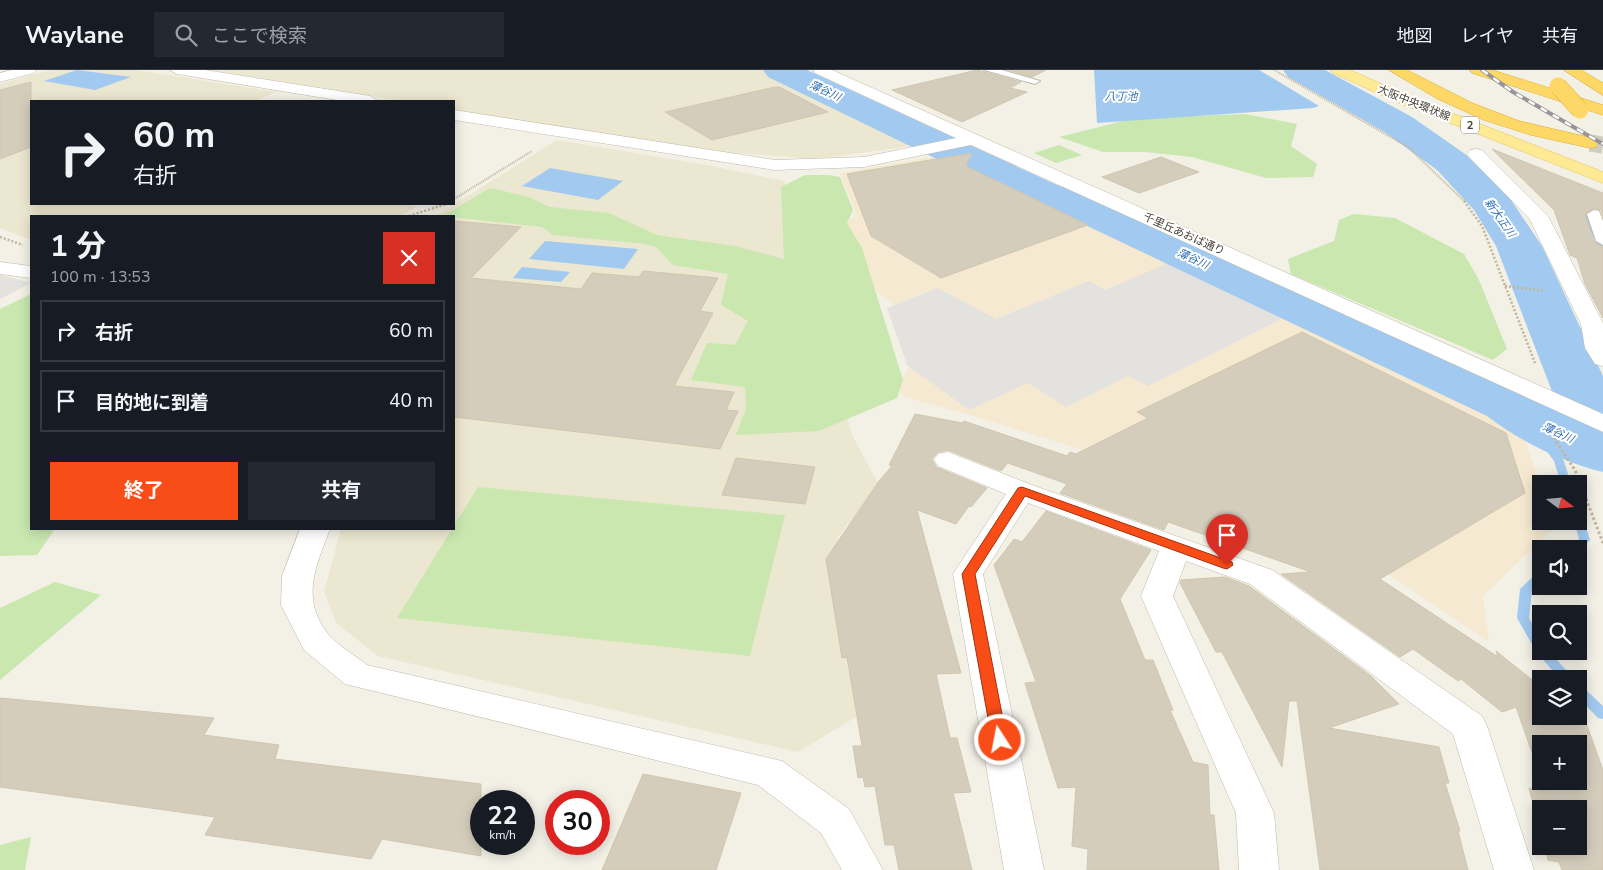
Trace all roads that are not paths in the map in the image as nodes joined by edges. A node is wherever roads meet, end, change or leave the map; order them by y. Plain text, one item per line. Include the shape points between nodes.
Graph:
1 (29, 70) edge
2 (177, 70) edge
3 (820, 70) edge
4 (989, 70) edge
5 (1338, 70) edge
6 (1396, 70) edge
7 (1477, 70) edge
8 (1572, 70) edge
9 (1547, 74) dead end
10 (0, 78) edge
11 (1035, 81) dead end
12 (1603, 90) edge
13 (364, 100) edge
14 (1603, 110) edge
15 (455, 115) edge
16 (1603, 126) tunnel mouth
17 (974, 139) junction
18 (1590, 143) tunnel mouth
19 (1476, 154) dead end
20 (1603, 178) edge
21 (1594, 214) dead end
22 (1603, 241) edge
23 (0, 268) edge
24 (30, 272) edge
25 (1603, 359) edge
26 (1603, 424) edge
27 (948, 460) dead end
28 (1022, 491) junction
29 (315, 530) edge
30 (1176, 546) junction
31 (863, 870) edge
32 (1024, 870) edge
33 (1259, 870) edge
34 (1514, 870) edge

1 - 10 street
2 - 13 street
3 - 17 street, 千里丘あおば通り
4 - 11 lane
5 - 20 main road, 大阪中央環状線 / 2 via 1404,100
6 - 18 highway via 1449,100 1490,118
7 - 14 highway
8 - 12 highway
9 - 16 highway, bridge via 1580,110
15 - 17 street via 776,165 864,162
17 - 26 street, 千里丘あおば通り
19 - 25 street via 1538,216 1592,324
21 - 22 lane
23 - 24 street
27 - 28 street
28 - 30 street
28 - 32 street via 968,574
29 - 31 street via 298,576 297,605 316,642 357,675 769,772 835,821
30 - 33 street via 1158,596 1255,813
30 - 34 street via 1261,577 1469,726

